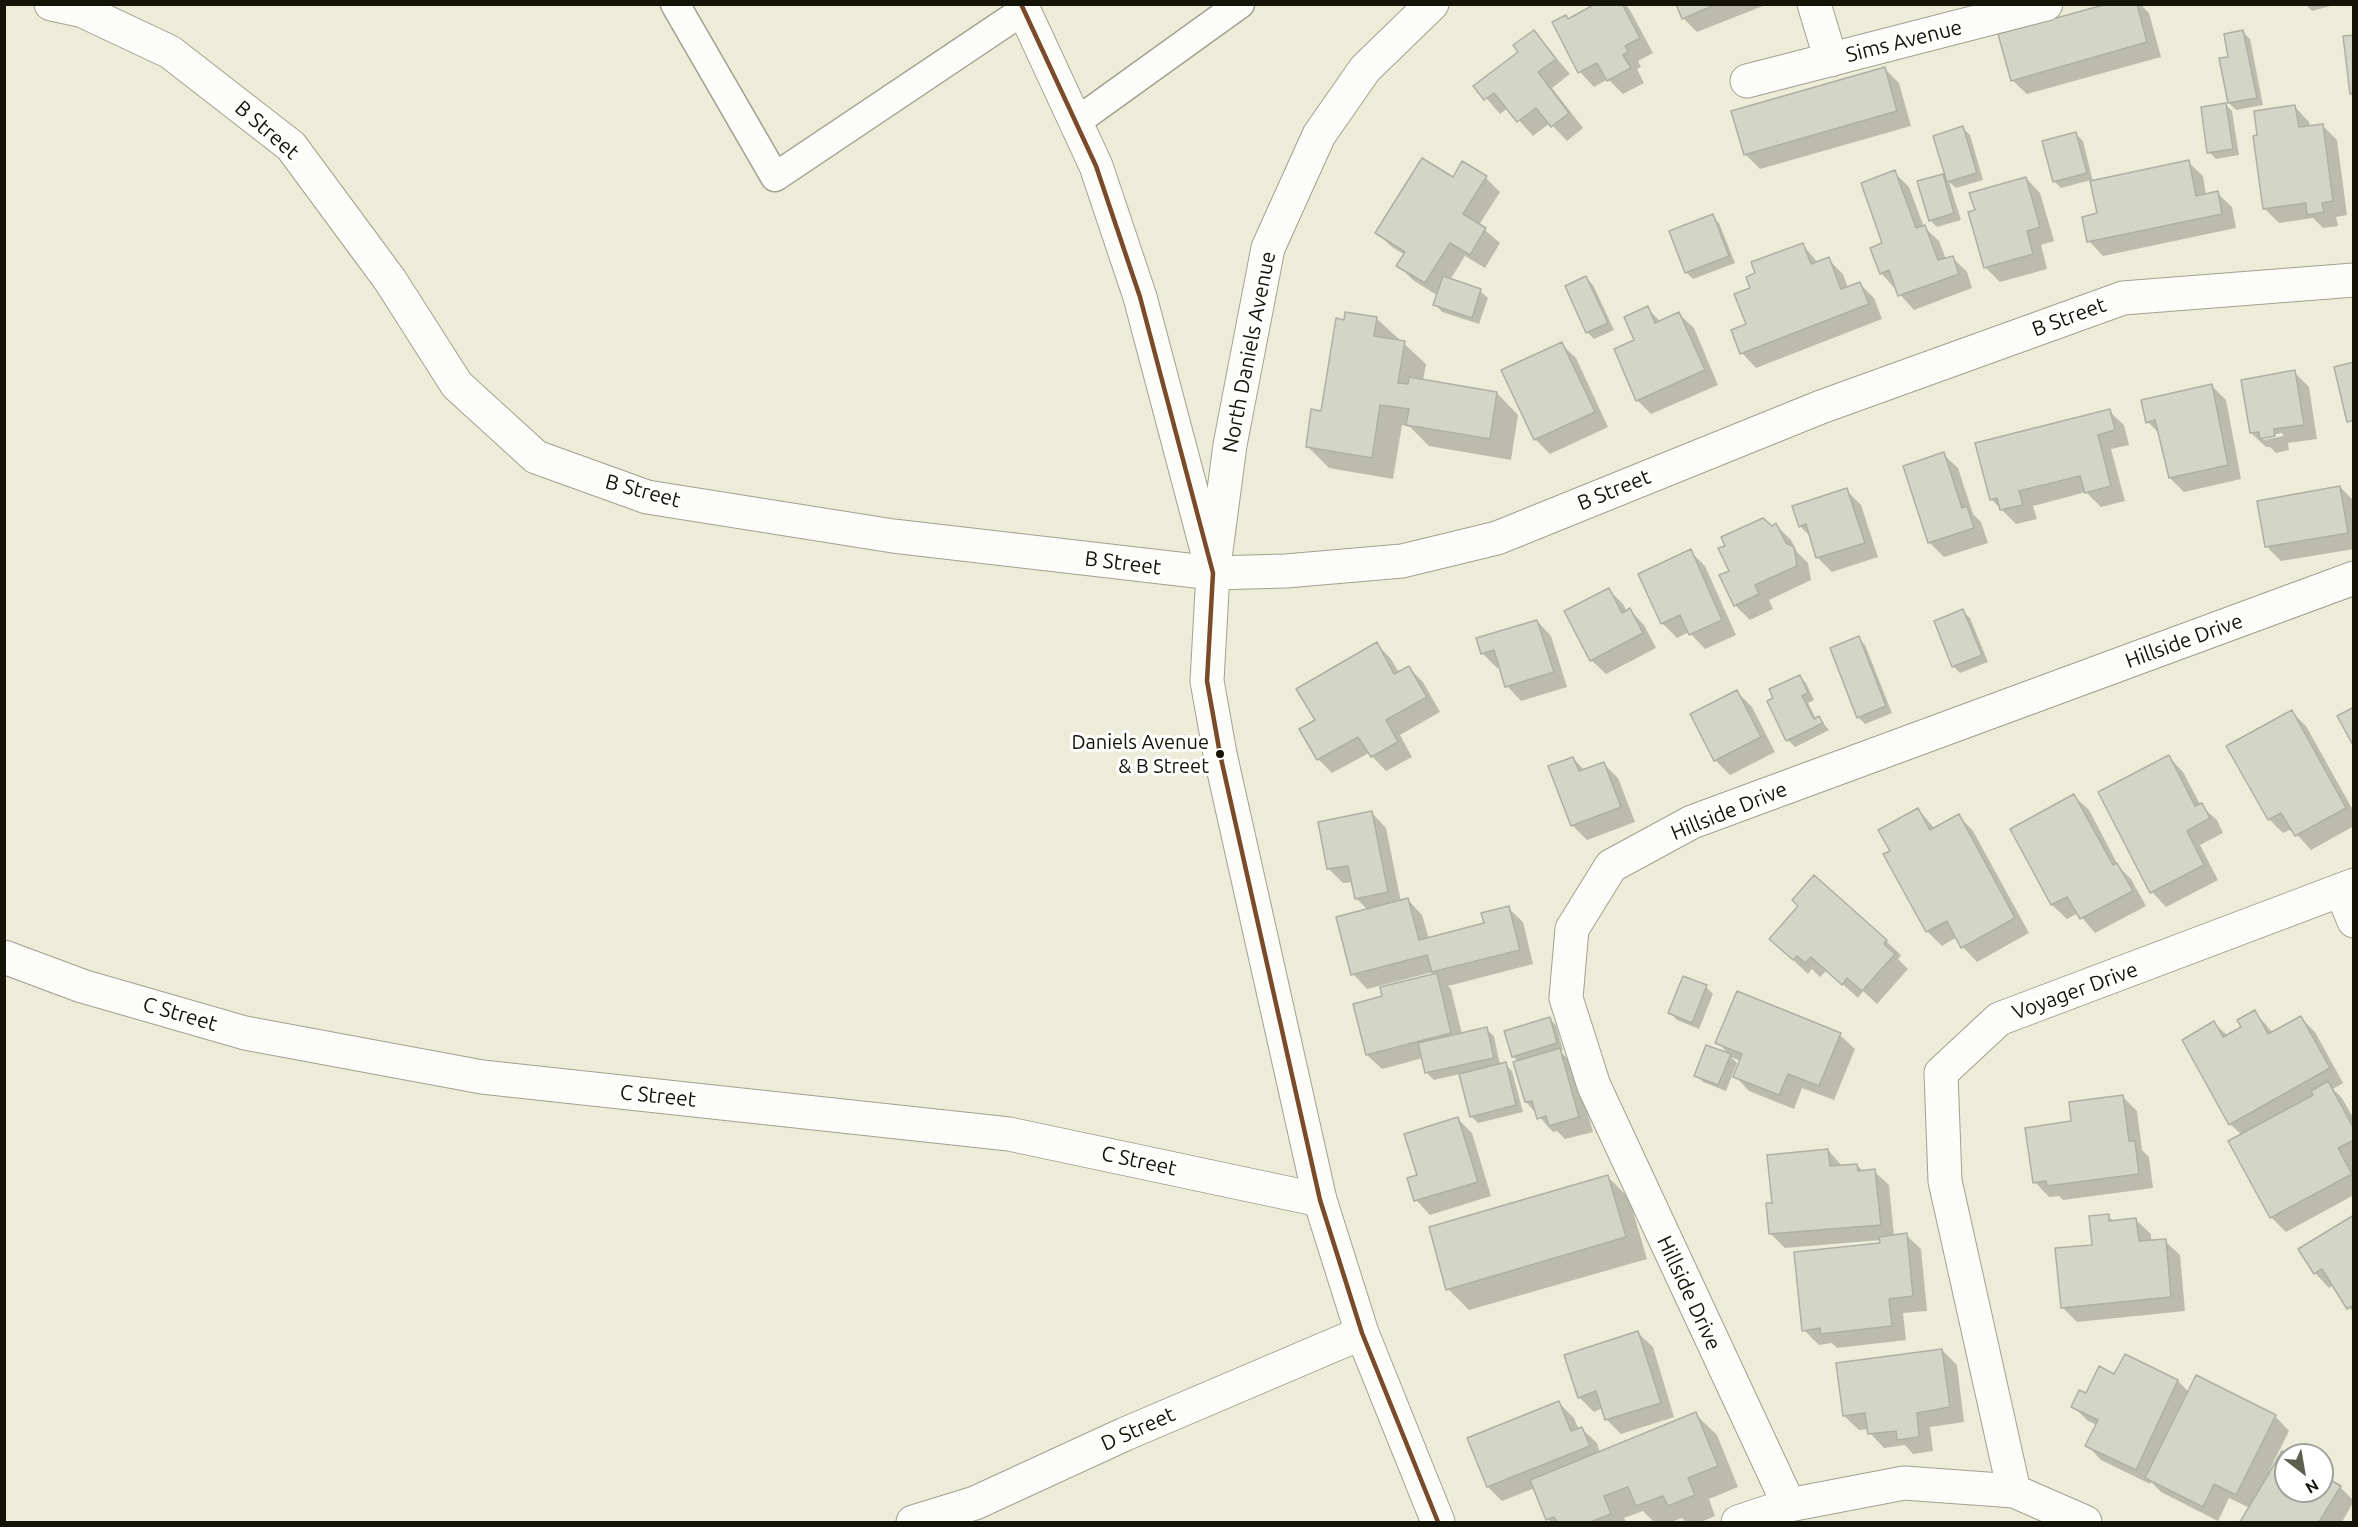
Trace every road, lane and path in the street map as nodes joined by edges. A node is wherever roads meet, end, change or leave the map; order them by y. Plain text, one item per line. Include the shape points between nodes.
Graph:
1 (51, 4) edge
2 (675, 4) edge
3 (1240, 4) edge
4 (1432, 4) edge
5 (1814, 4) edge
6 (2046, 4) edge
7 (1023, 7) edge
8 (1831, 60) junction
9 (1747, 81) dead end
10 (1076, 122) junction
11 (2354, 280) edge
12 (1212, 573) junction
13 (2354, 578) edge
14 (2347, 887) edge
15 (2354, 921) edge
16 (4, 957) edge
17 (1320, 1200) junction
18 (1362, 1333) junction
19 (2014, 1491) junction
20 (1789, 1505) junction
21 (913, 1522) edge
22 (1438, 1522) edge
23 (1738, 1522) edge
24 (2085, 1522) edge

1 - 12 street, B Street via 83,11 170,52 291,146 390,280 457,385 536,457 647,497 893,536
2 - 7 lane via 775,177
3 - 10 lane
4 - 12 street, North Daniels Avenue via 1365,69 1319,135 1268,248 1230,445
5 - 8 street, Sims Avenue
6 - 8 street, Sims Avenue
7 - 10 street
8 - 9 street, Sims Avenue
10 - 12 street via 1096,166 1140,297
11 - 12 street, B Street via 2123,298 1821,407 1497,538 1402,561
12 - 17 street via 1207,681
13 - 20 street, Hillside Drive via 1692,822 1611,866 1572,928 1566,998 1594,1086
14 - 15 street
14 - 19 street, Voyager Drive via 1999,1019 1941,1073 1945,1181
16 - 17 street, C Street via 82,986 245,1033 482,1077 1009,1134
17 - 18 street
18 - 21 street, D Street via 975,1503
18 - 22 street
19 - 20 street via 1904,1483
19 - 24 street
20 - 23 street

